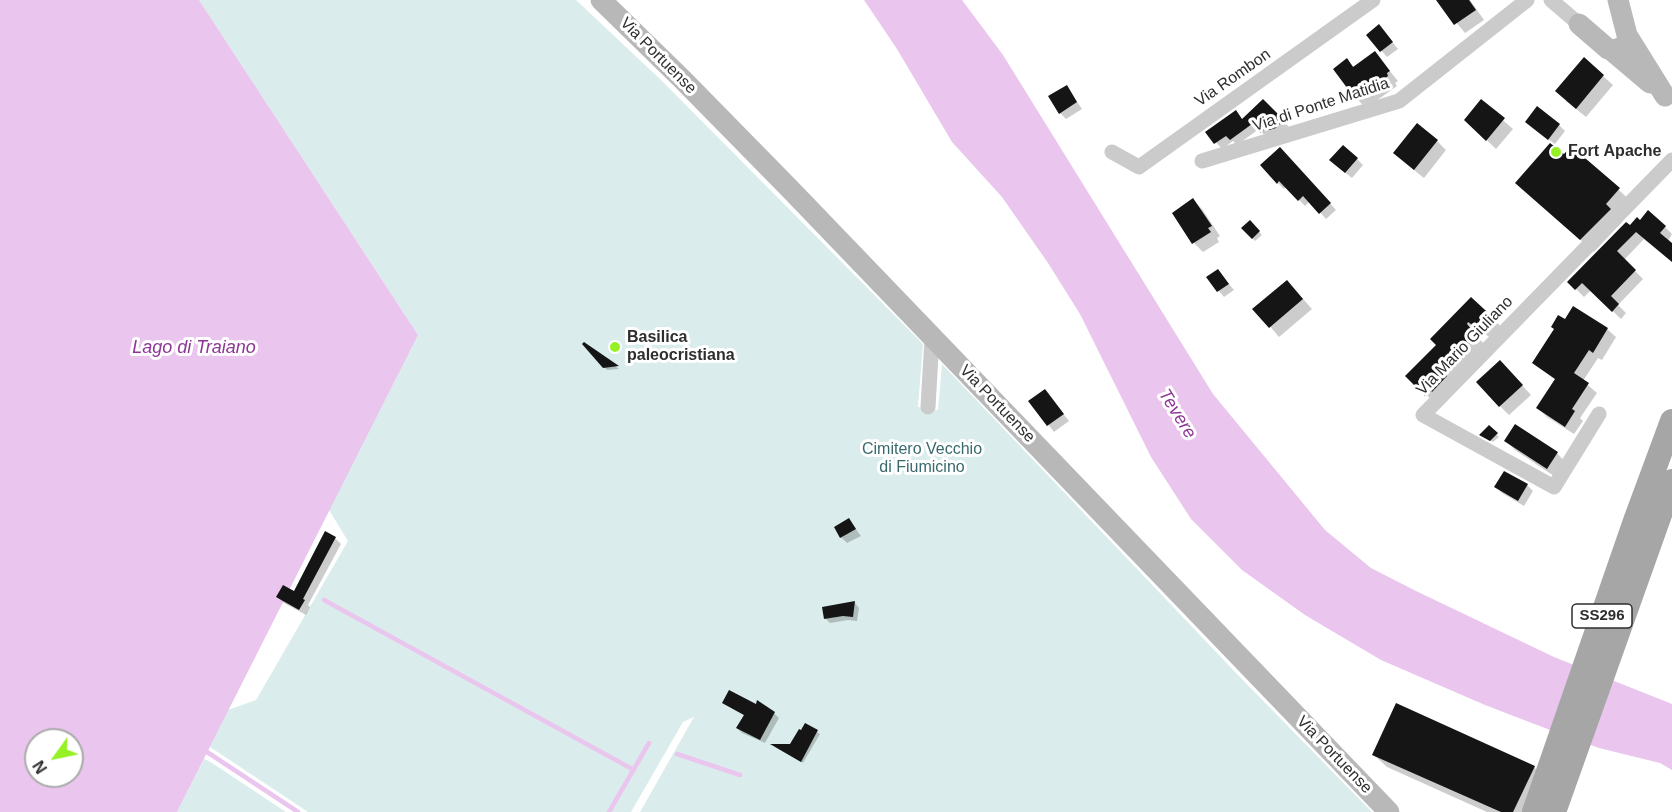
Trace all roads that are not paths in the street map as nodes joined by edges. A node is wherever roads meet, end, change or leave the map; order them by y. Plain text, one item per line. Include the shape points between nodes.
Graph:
1 (602, 0) edge
2 (1373, 0) edge
3 (1527, 0) edge
4 (1551, 0) edge
5 (1609, 0) edge
6 (1618, 0) edge
7 (1579, 24) joint
8 (1613, 35) junction
9 (1668, 99) edge
10 (1112, 152) dead end
11 (1672, 160) edge
12 (1202, 161) dead end
13 (932, 338) junction
14 (928, 406) dead end
15 (1599, 414) dead end
16 (1672, 421) edge
17 (1672, 481) edge
18 (1389, 812) edge
19 (1534, 812) edge
20 (1554, 812) edge

1 - 13 street, Via Portuense
2 - 10 street, Via Rombon via 1139,167
3 - 12 street, Via di Ponte Matidia via 1399,101
4 - 7 street
5 - 8 street
6 - 8 street
7 - 8 street
8 - 9 street
11 - 15 street, Via Mario Giuliano via 1423,415 1554,487
13 - 14 street
13 - 18 street, Via Portuense
16 - 19 main road, SS296
17 - 20 main road, SS296

